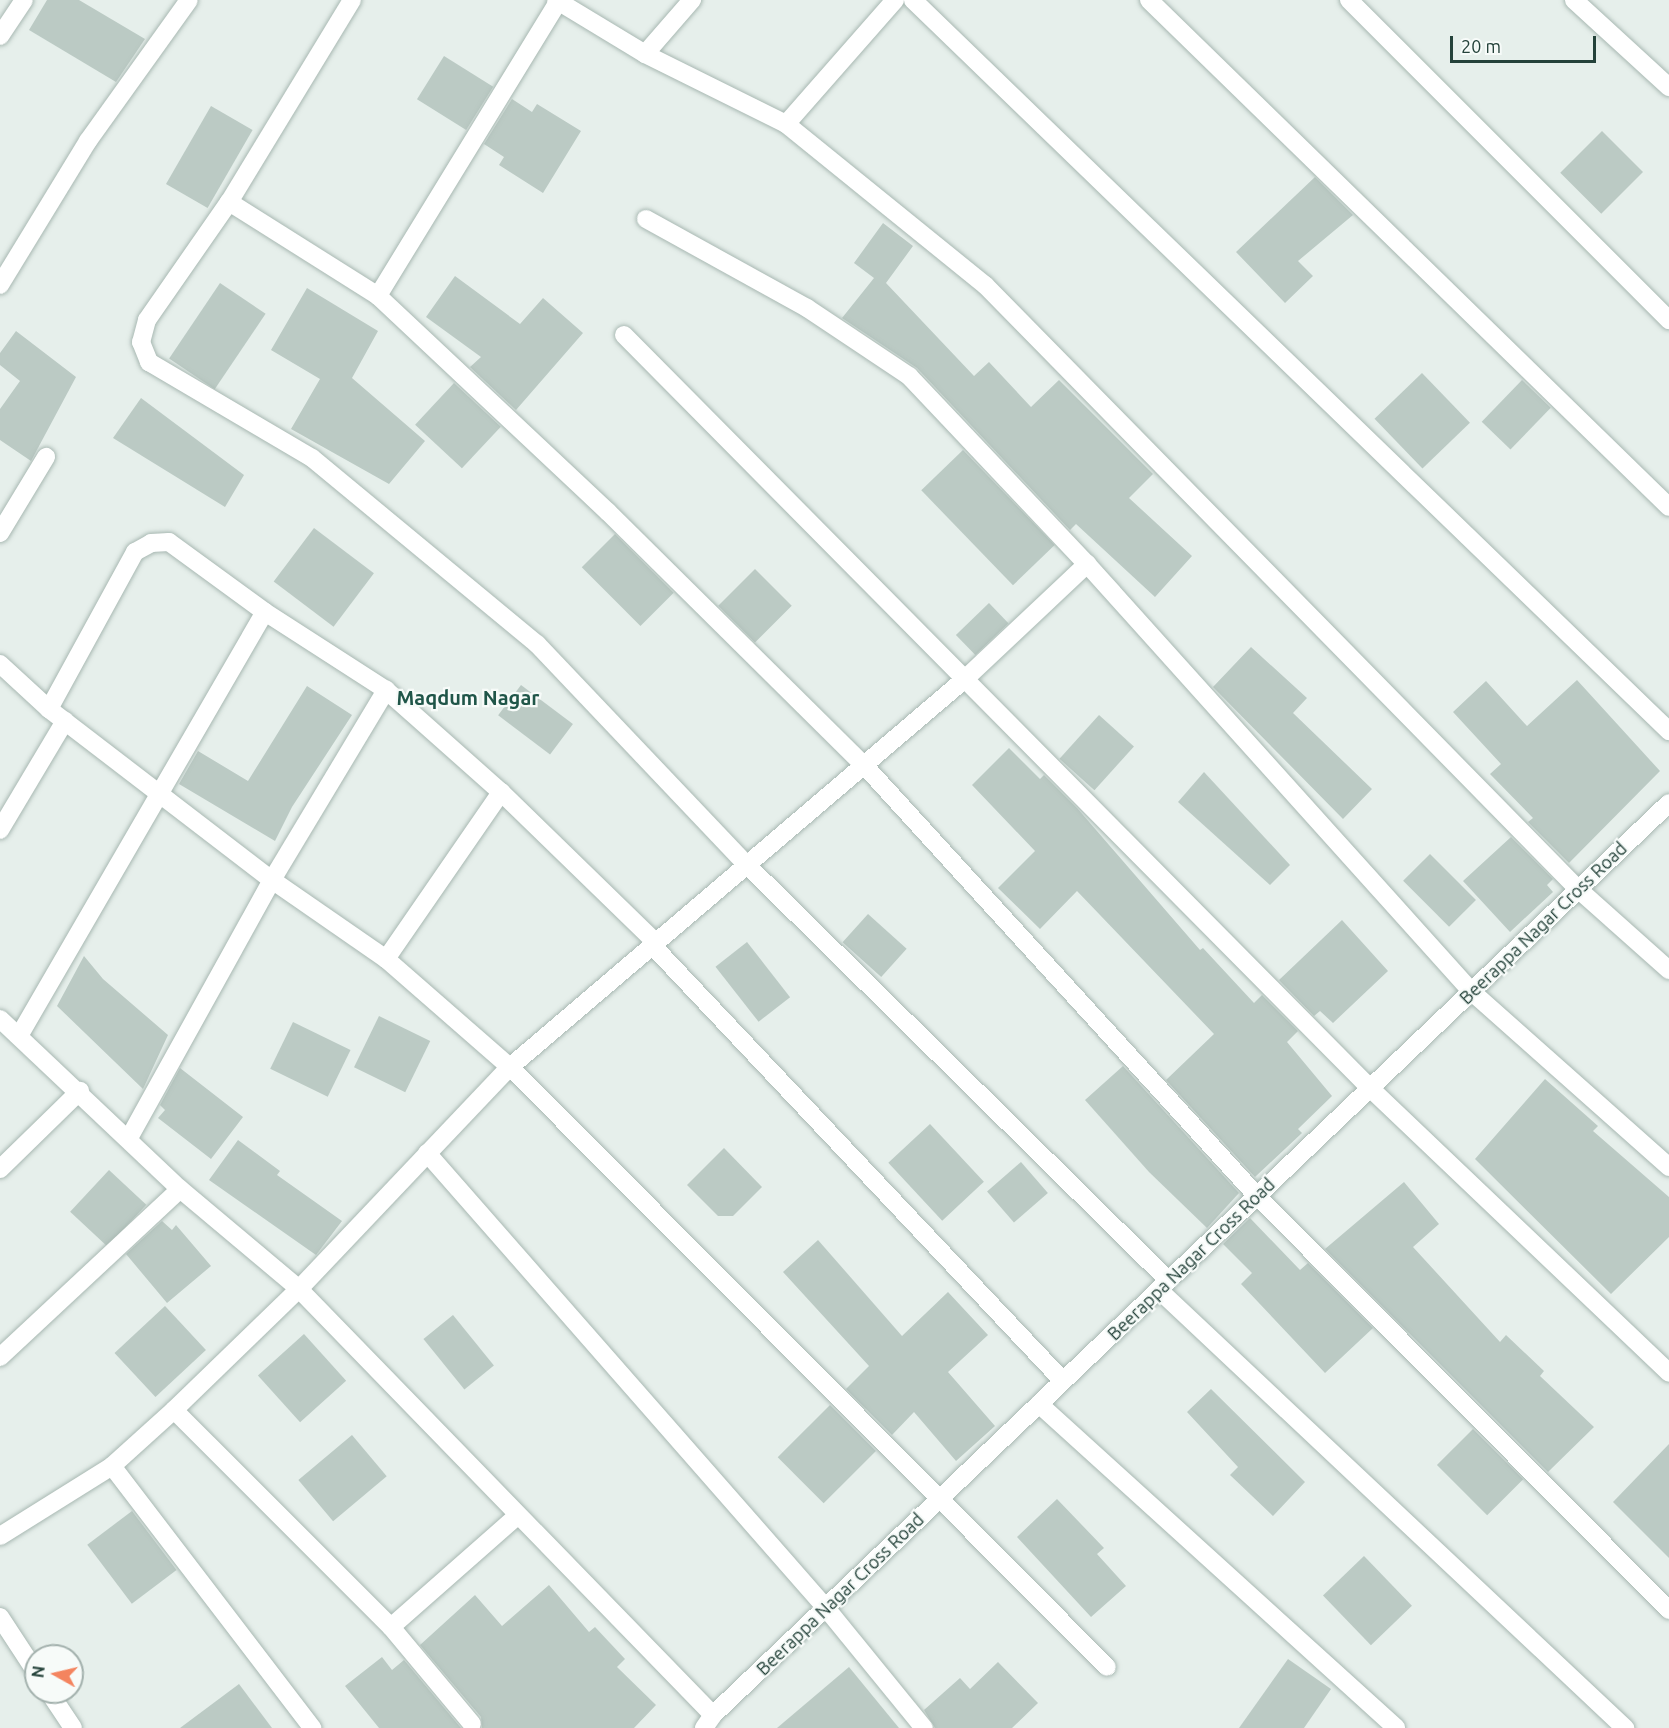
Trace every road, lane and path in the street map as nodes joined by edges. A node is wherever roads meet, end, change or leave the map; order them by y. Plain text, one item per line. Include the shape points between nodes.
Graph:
1 (24, 0) edge
2 (189, 0) edge
3 (352, 0) edge
4 (692, 0) edge
5 (895, 0) edge
6 (913, 0) edge
7 (1149, 0) edge
8 (1349, 0) edge
9 (1574, 0) edge
10 (557, 1) edge
11 (0, 36) edge
12 (645, 54) junction
13 (1667, 80) edge
14 (786, 124) junction
15 (229, 202) junction
16 (646, 219) dead end
17 (0, 285) edge
18 (378, 297) junction
19 (1669, 320) edge
20 (624, 335) dead end
21 (46, 457) dead end
22 (1669, 507) edge
23 (0, 533) edge
24 (1087, 564) junction
25 (265, 612) junction
26 (0, 664) edge
27 (965, 679) junction
28 (386, 690) junction
29 (49, 709) junction
30 (65, 721) junction
31 (1669, 731) edge
32 (864, 765) junction
33 (158, 792) junction
34 (501, 792) junction
35 (1669, 803) edge
36 (0, 830) edge
37 (746, 864) junction
38 (272, 880) junction
39 (1578, 889) junction
40 (654, 943) junction
41 (386, 958) junction
42 (1669, 970) edge
43 (1471, 991) junction
44 (0, 1019) edge
45 (19, 1036) junction
46 (510, 1067) junction
47 (1370, 1088) junction
48 (80, 1091) junction
49 (129, 1138) junction
50 (427, 1153) junction
51 (1669, 1167) edge
52 (0, 1169) edge
53 (180, 1189) junction
54 (1257, 1196) junction
55 (1164, 1285) junction
56 (299, 1289) junction
57 (0, 1357) edge
58 (1669, 1373) edge
59 (1063, 1381) junction
60 (1039, 1404) junction
61 (174, 1410) junction
62 (112, 1466) junction
63 (942, 1497) junction
64 (517, 1516) junction
65 (0, 1536) edge
66 (826, 1608) junction
67 (1669, 1610) edge
68 (0, 1617) edge
69 (391, 1627) junction
70 (24, 1654) edge
71 (1107, 1667) dead end
72 (57, 1704) edge
73 (709, 1722) edge
74 (472, 1724) dead end
75 (73, 1728) edge
76 (312, 1728) edge
77 (924, 1728) edge
78 (1396, 1728) edge
79 (1625, 1728) edge

1 - 11 street
2 - 17 street via 88,141
3 - 15 street
4 - 12 street
5 - 14 street
6 - 31 street
7 - 22 street
8 - 19 street
9 - 13 street
10 - 12 street
10 - 18 street
12 - 14 street
14 - 39 street via 986,285
15 - 18 street
15 - 37 street via 147,320 141,342 149,362 312,458 537,644
16 - 24 street via 807,308 909,376
18 - 32 street via 608,512
20 - 27 street
21 - 23 street
24 - 27 street
24 - 43 street
25 - 28 street
25 - 29 street via 169,542 151,543 135,552
25 - 33 street
26 - 29 street
27 - 32 street
27 - 47 street
28 - 34 street
28 - 38 street
29 - 30 street
30 - 33 street
30 - 36 street
32 - 37 street
32 - 54 street
33 - 38 street
33 - 45 street
34 - 40 street
34 - 41 street
35 - 39 street, Beerappa Nagar Cross Road
37 - 40 street
37 - 55 street
38 - 41 street
38 - 49 street
39 - 42 street
39 - 43 street, Beerappa Nagar Cross Road
40 - 46 street
40 - 59 street
41 - 46 street
43 - 47 street, Beerappa Nagar Cross Road
43 - 51 street
44 - 45 street
45 - 48 street
46 - 50 street
46 - 63 street
47 - 54 street, Beerappa Nagar Cross Road
47 - 58 street
48 - 49 street
48 - 52 street
49 - 53 street
50 - 56 street
50 - 66 street
53 - 56 street
53 - 57 street
54 - 55 street, Beerappa Nagar Cross Road
54 - 67 street
55 - 59 street, Beerappa Nagar Cross Road
55 - 79 street
56 - 61 street
56 - 64 street
59 - 60 street, Beerappa Nagar Cross Road
60 - 63 street, Beerappa Nagar Cross Road
60 - 78 street
61 - 62 street
61 - 69 street
62 - 65 street
62 - 76 street
63 - 66 street, Beerappa Nagar Cross Road
63 - 71 street
64 - 69 street
64 - 73 street
66 - 73 street, Beerappa Nagar Cross Road
66 - 77 street
68 - 70 street
69 - 74 street
72 - 75 street

